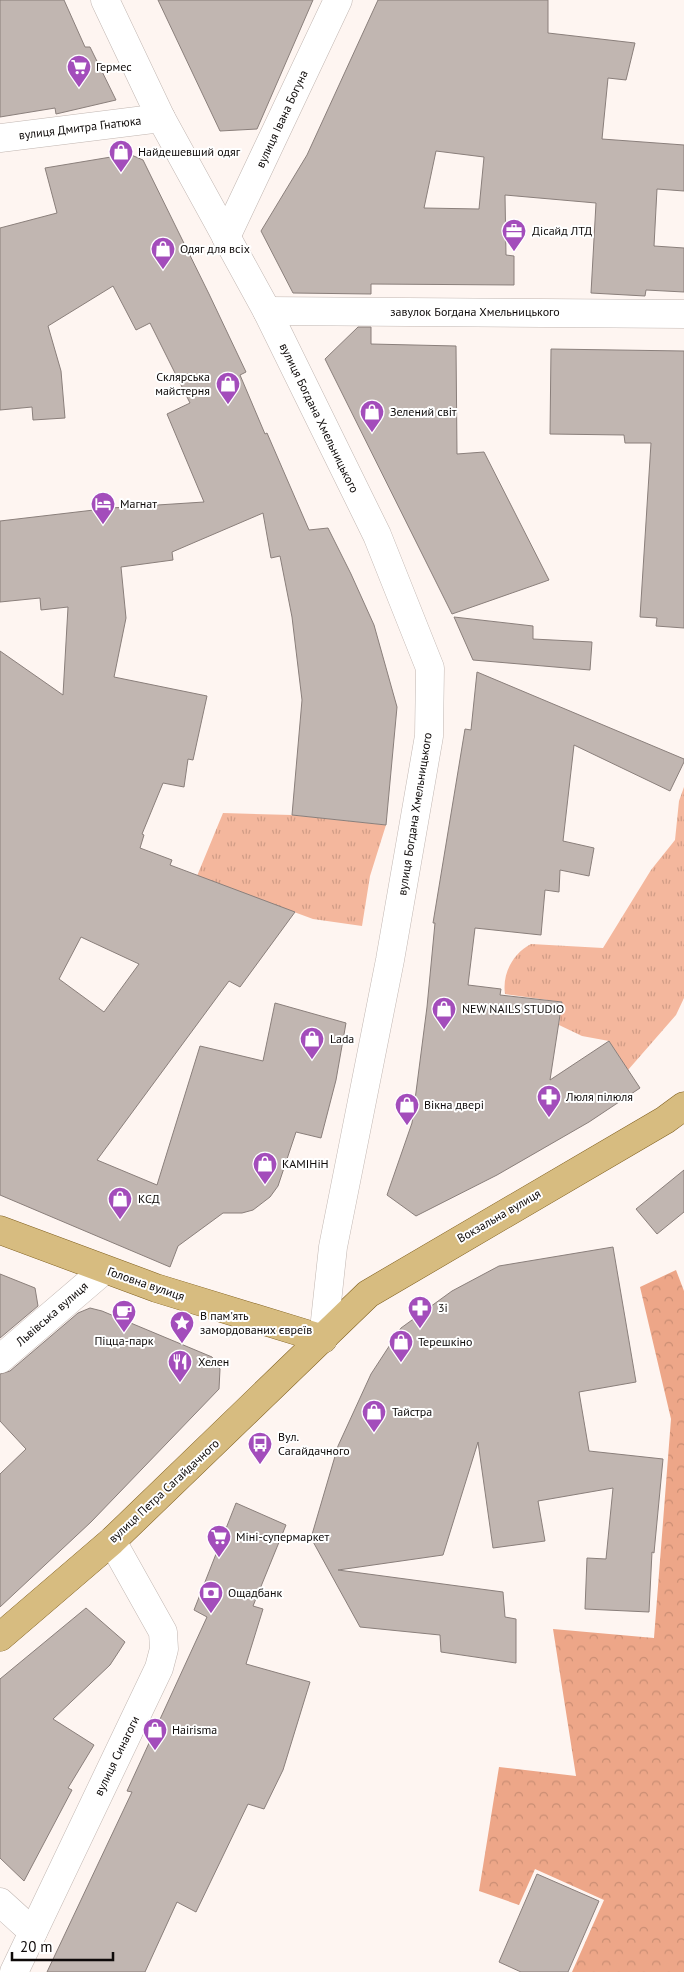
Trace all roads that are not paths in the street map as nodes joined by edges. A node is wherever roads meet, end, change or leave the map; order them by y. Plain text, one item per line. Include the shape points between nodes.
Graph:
1 (105, 0) edge
2 (338, 0) edge
3 (161, 118) junction
4 (0, 138) edge
5 (226, 237) junction
6 (267, 311) junction
7 (684, 314) edge
8 (684, 1106) edge
9 (0, 1230) edge
10 (104, 1270) junction
11 (323, 1339) junction
12 (0, 1359) edge
13 (112, 1541) junction
14 (0, 1638) edge
15 (0, 1902) edge
16 (32, 1932) junction
17 (14, 1972) edge

1 - 3 street
2 - 5 street, вулиця Івана Богуна
3 - 4 street, вулиця Дмитра Гнатюка
3 - 5 street, вулиця Богдана Хмельницького
5 - 6 street, вулиця Богдана Хмельницького
6 - 7 street, завулок Богдана Хмельницького
6 - 11 street, вулиця Богдана Хмельницького via 377,535 430,668 429,736 390,960 332,1247
8 - 11 main road, Вокзальна вулиця via 368,1294
9 - 10 main road, Головна вулиця
10 - 11 main road, Головна вулиця
10 - 12 street, Львівська вулиця
11 - 13 main road, вулиця Петра Сагайдачного
13 - 14 main road, вулиця Петра Сагайдачного
13 - 16 street, вулиця Синагоги via 163,1632 164,1649 159,1668
15 - 16 street
16 - 17 street, вулиця Синагоги

